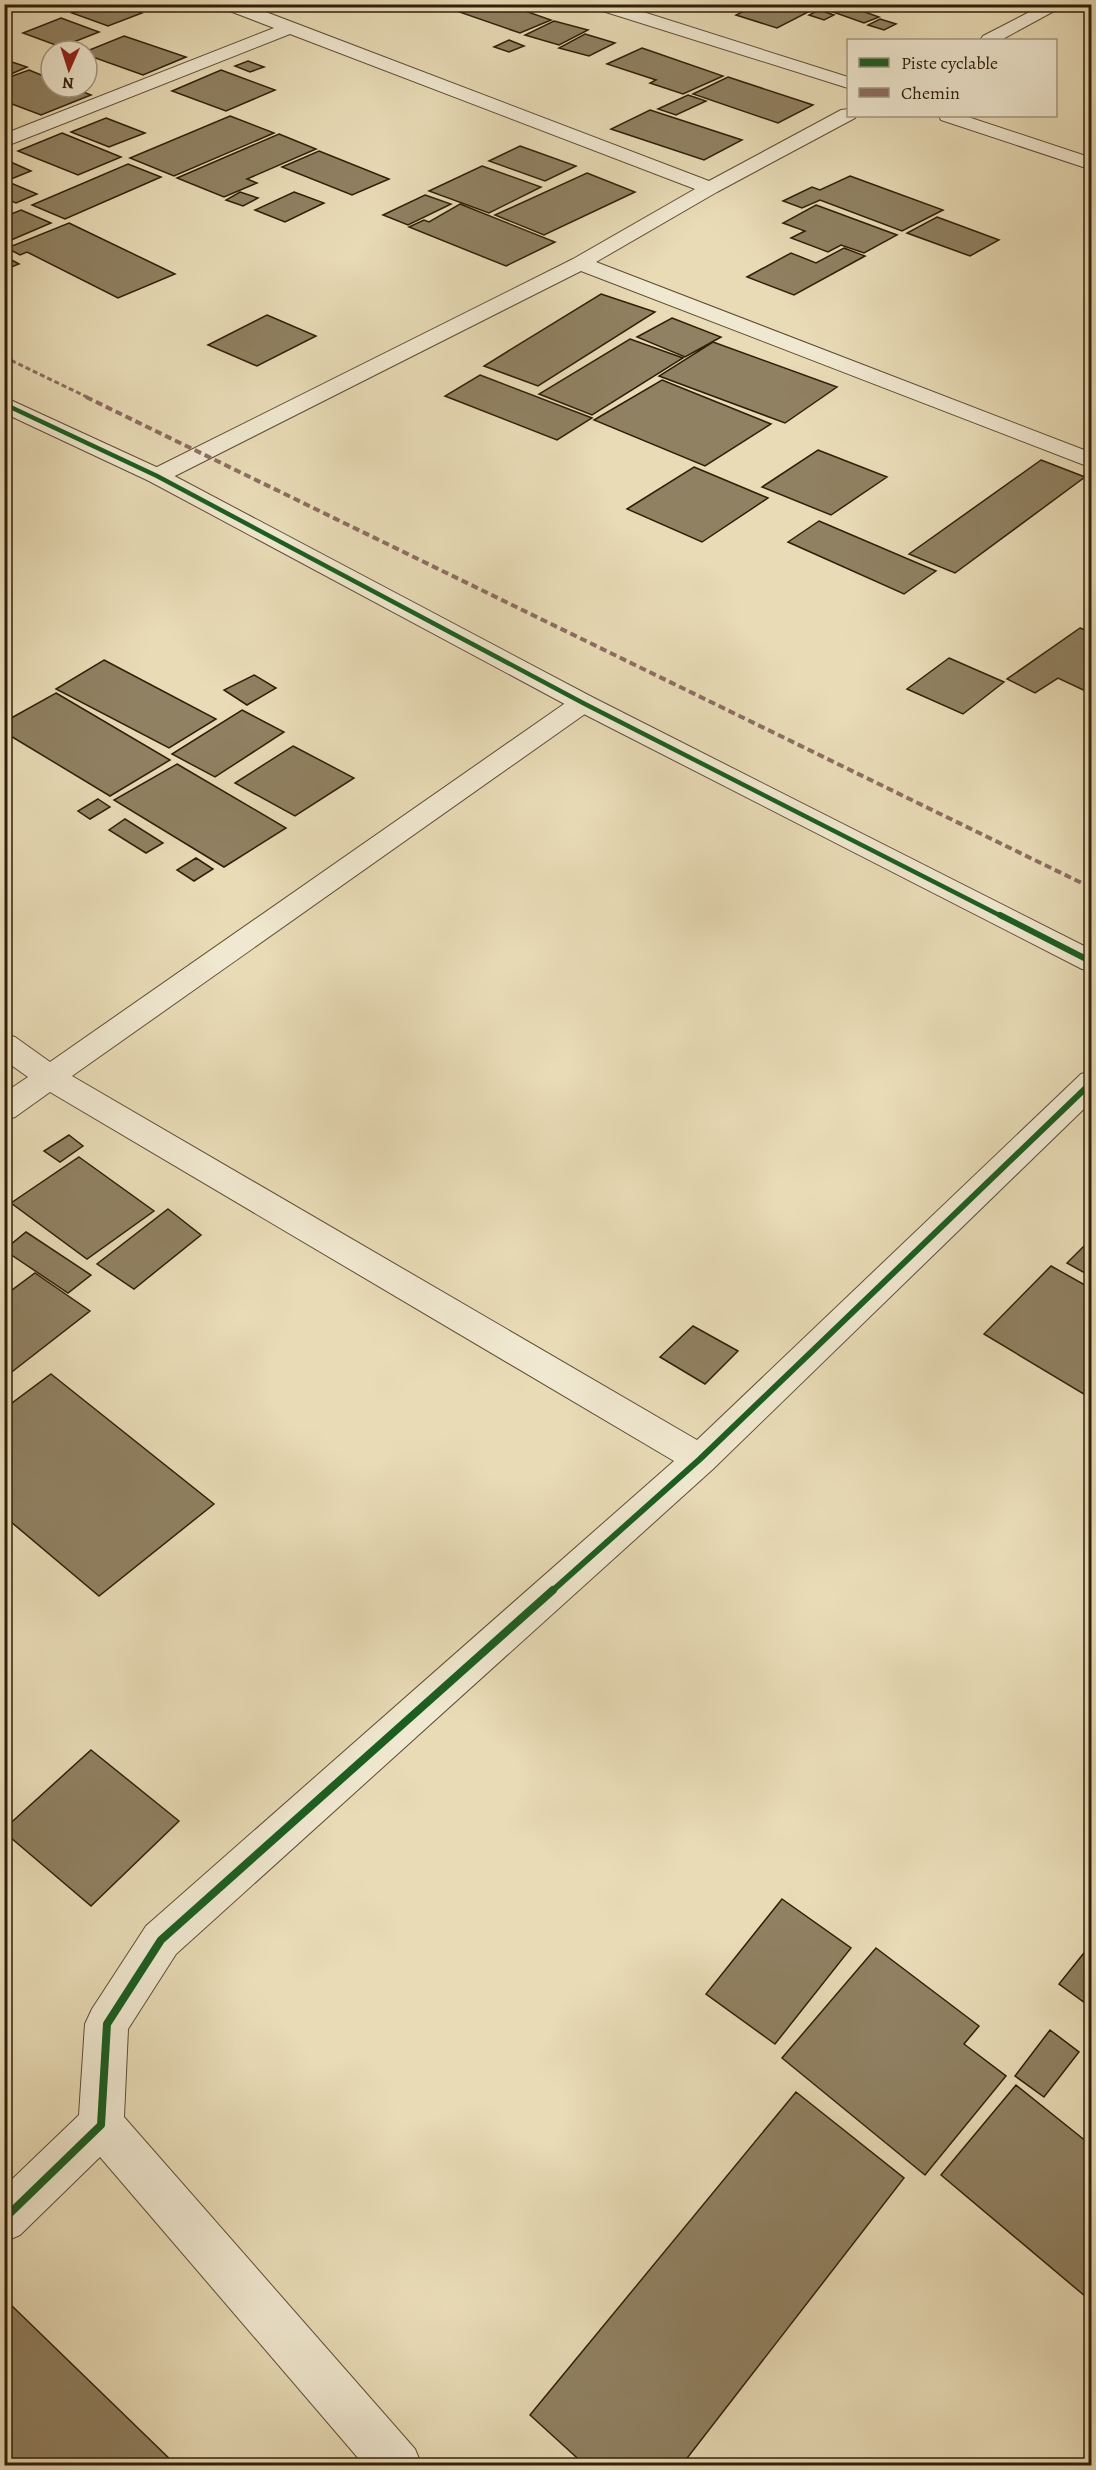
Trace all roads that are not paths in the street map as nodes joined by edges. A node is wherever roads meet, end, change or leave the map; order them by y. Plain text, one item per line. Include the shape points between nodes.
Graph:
1 (228, 4) edge
2 (599, 4) edge
3 (1059, 4) edge
4 (289, 28) junction
5 (991, 39) edge
6 (847, 82) edge
7 (847, 115) edge
8 (951, 117) edge
9 (4, 141) edge
10 (1092, 164) edge
11 (710, 188) junction
12 (580, 263) junction
13 (4, 404) edge
14 (1092, 461) edge
15 (158, 476) junction
16 (583, 703) junction
17 (1092, 962) edge
18 (4, 1044) edge
19 (51, 1078) junction
20 (1092, 1082) edge
21 (4, 1108) edge
22 (700, 1459) junction
23 (101, 2125) junction
24 (4, 2219) edge
25 (398, 2466) edge

1 - 4 street
2 - 6 street
3 - 5 street
4 - 9 street
4 - 11 street
7 - 11 street
8 - 10 street
11 - 12 street
12 - 14 street
12 - 15 street
13 - 15 street
15 - 16 street
16 - 17 street
16 - 19 street
18 - 19 street
19 - 21 street
19 - 22 street
20 - 22 street
22 - 23 street via 161,1940 107,2024
23 - 24 street
23 - 25 street

